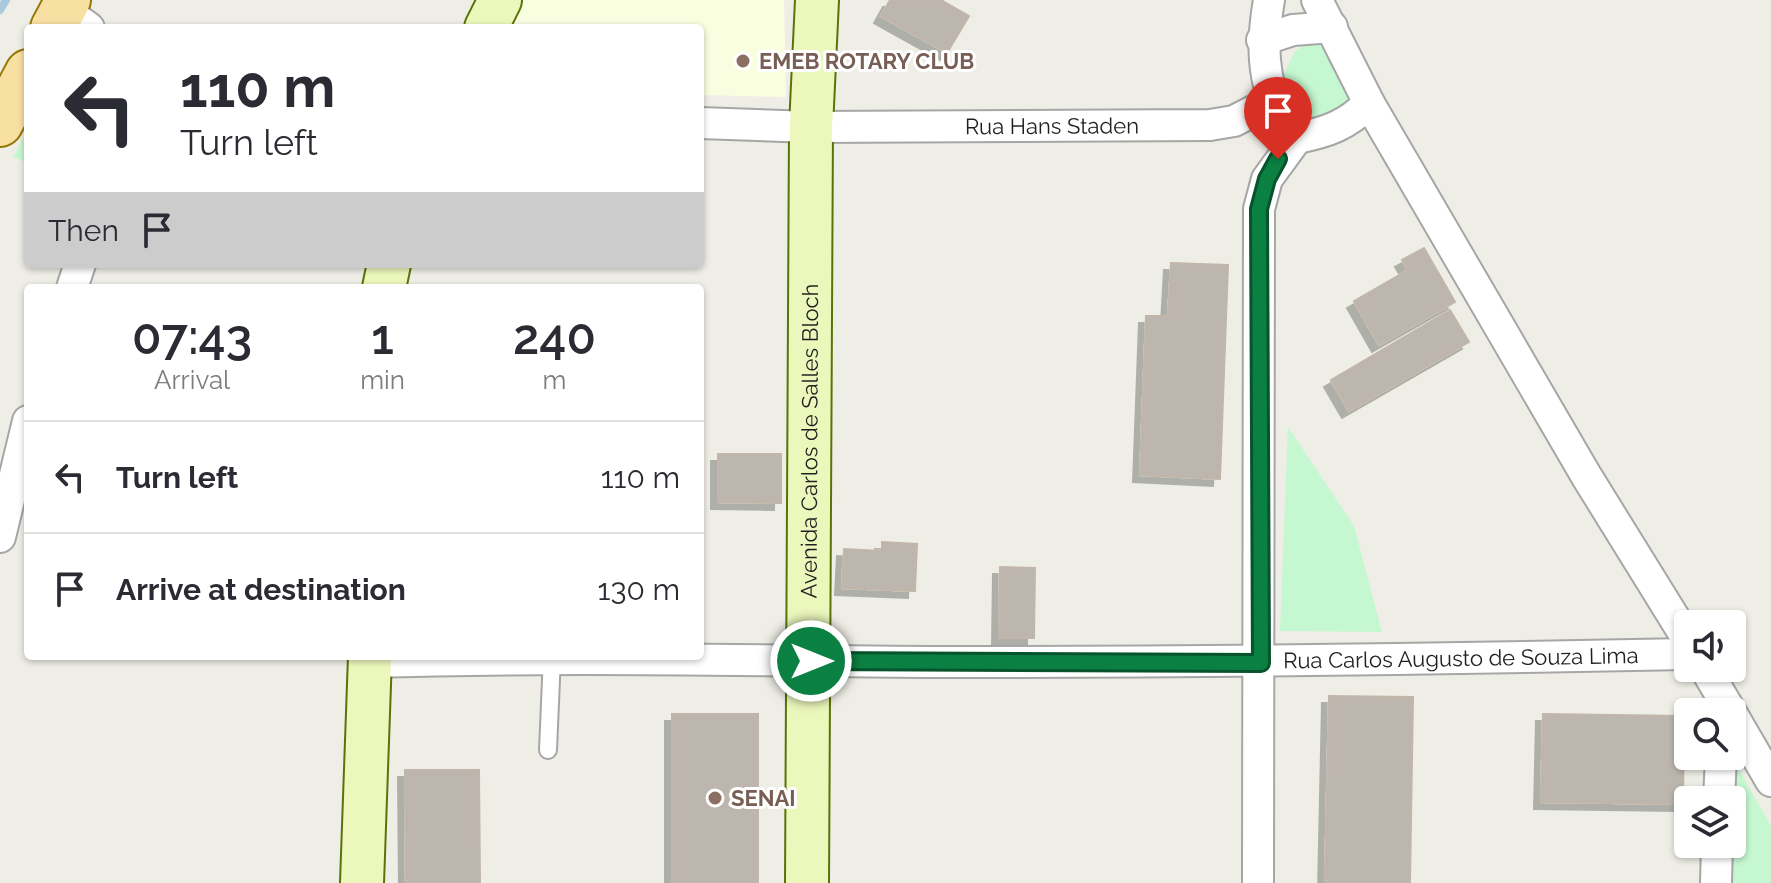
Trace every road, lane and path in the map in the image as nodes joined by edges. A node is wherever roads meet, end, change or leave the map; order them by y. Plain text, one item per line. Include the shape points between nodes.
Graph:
1 (500, 0) edge
2 (817, 0) edge
3 (1269, 0) edge
4 (1317, 0) edge
5 (488, 24) edge
6 (1332, 27) junction
7 (1262, 40) junction
8 (24, 79) edge
9 (1273, 101) junction
10 (1369, 103) junction
11 (704, 123) edge
12 (0, 124) edge
13 (811, 127) junction
14 (1297, 138) junction
15 (24, 438) edge
16 (0, 537) edge
17 (1674, 617) edge
18 (1674, 654) edge
19 (704, 659) edge
20 (370, 660) edge
21 (552, 660) edge
22 (811, 661) junction
23 (1261, 663) junction
24 (1746, 740) edge
25 (548, 750) dead end
26 (1771, 781) edge
27 (1717, 858) edge
28 (362, 883) edge
29 (807, 883) edge
30 (1258, 883) edge
31 (1716, 883) edge

1 - 5 street
2 - 13 street, Avenida Carlos de Salles Bloch
3 - 7 street
4 - 6 street
6 - 7 street via 1293,30
6 - 10 street
7 - 9 street
8 - 12 main road
9 - 13 street, Rua Hans Staden via 1234,121 1210,125
9 - 14 street
10 - 14 street via 1351,121
10 - 17 street
11 - 13 street, Rua Hans Staden
13 - 22 street, Avenida Carlos de Salles Bloch
14 - 23 street via 1267,179 1259,209
15 - 16 street
18 - 23 street, Rua Carlos Augusto de Souza Lima
19 - 22 street, Rua Carlos Augusto de Souza Lima
20 - 28 street
21 - 25 lane
22 - 23 street, Rua Carlos Augusto de Souza Lima
22 - 29 street, Avenida Carlos de Salles Bloch
23 - 30 street
24 - 26 street
27 - 31 street

